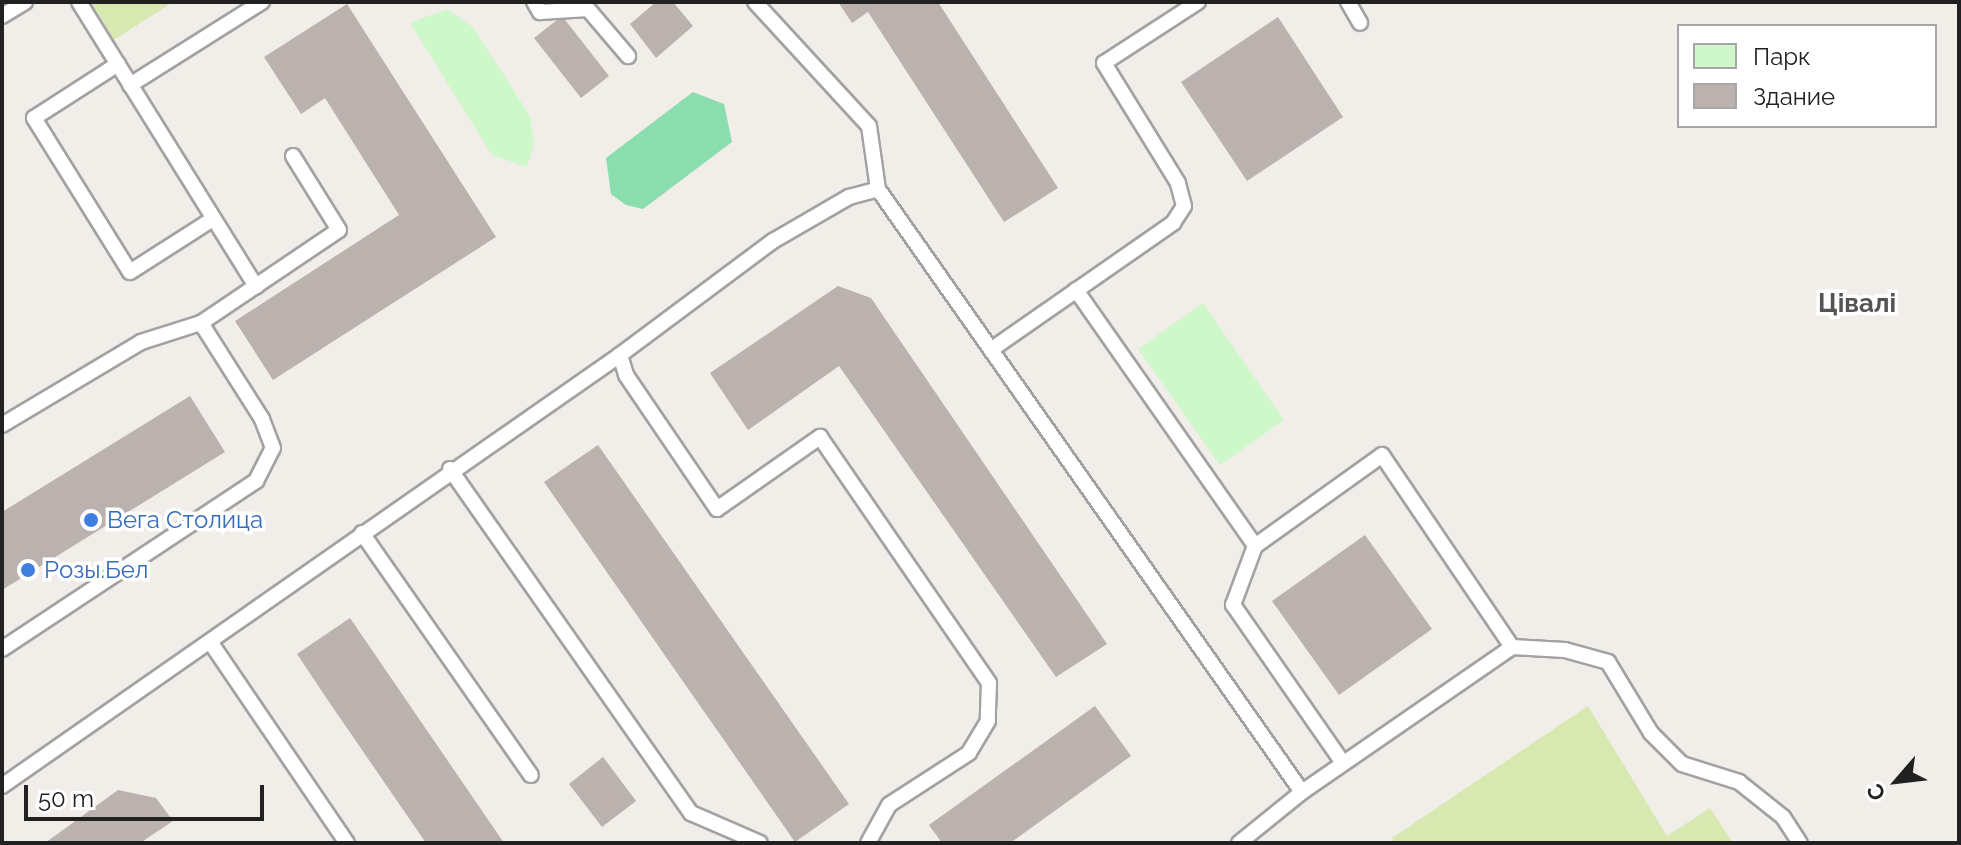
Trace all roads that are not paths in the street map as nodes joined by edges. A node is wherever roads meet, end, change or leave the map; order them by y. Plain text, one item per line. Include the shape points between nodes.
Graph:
1 (25, 2) edge
2 (79, 2) edge
3 (262, 2) edge
4 (534, 2) edge
5 (755, 2) edge
6 (1198, 2) edge
7 (1348, 2) edge
8 (2, 16) edge
9 (1360, 23) dead end
10 (628, 56) dead end
11 (118, 64) junction
12 (130, 85) junction
13 (293, 156) dead end
14 (878, 189) junction
15 (213, 219) junction
16 (256, 286) junction
17 (1076, 290) junction
18 (201, 323) junction
19 (992, 349) junction
20 (620, 355) junction
21 (2, 425) edge
22 (450, 469) junction
23 (362, 533) junction
24 (1255, 546) junction
25 (211, 643) junction
26 (1512, 647) junction
27 (2, 649) edge
28 (1343, 763) junction
29 (531, 775) dead end
30 (2, 786) edge
31 (1302, 792) junction
32 (347, 843) edge
33 (760, 843) edge
34 (868, 843) edge
35 (1239, 843) edge
36 (1800, 843) edge

1 - 8 lane
2 - 11 lane
3 - 12 lane
4 - 10 lane via 540,12 588,9
5 - 14 lane via 869,126
6 - 17 lane via 1104,63 1178,183 1184,206 1173,223
7 - 9 lane
11 - 12 lane
11 - 15 lane via 34,118 130,272
12 - 15 lane
13 - 16 lane via 339,230
14 - 19 lane
14 - 20 lane via 849,197 785,234
15 - 16 lane
16 - 18 lane
17 - 19 lane
17 - 24 lane
18 - 21 lane via 141,342
18 - 27 lane via 262,419 273,448 256,481
19 - 31 lane
20 - 22 lane
20 - 34 lane via 626,375 717,509 820,437 989,683 988,721 969,753 889,805
22 - 23 lane
22 - 33 lane via 691,813
23 - 25 lane
23 - 29 lane
24 - 26 lane via 1382,455
24 - 28 lane via 1233,605
25 - 30 lane
25 - 32 lane
26 - 28 lane
26 - 36 lane via 1565,650 1608,662 1651,733 1682,764 1739,782 1783,817
28 - 31 lane
31 - 35 lane

